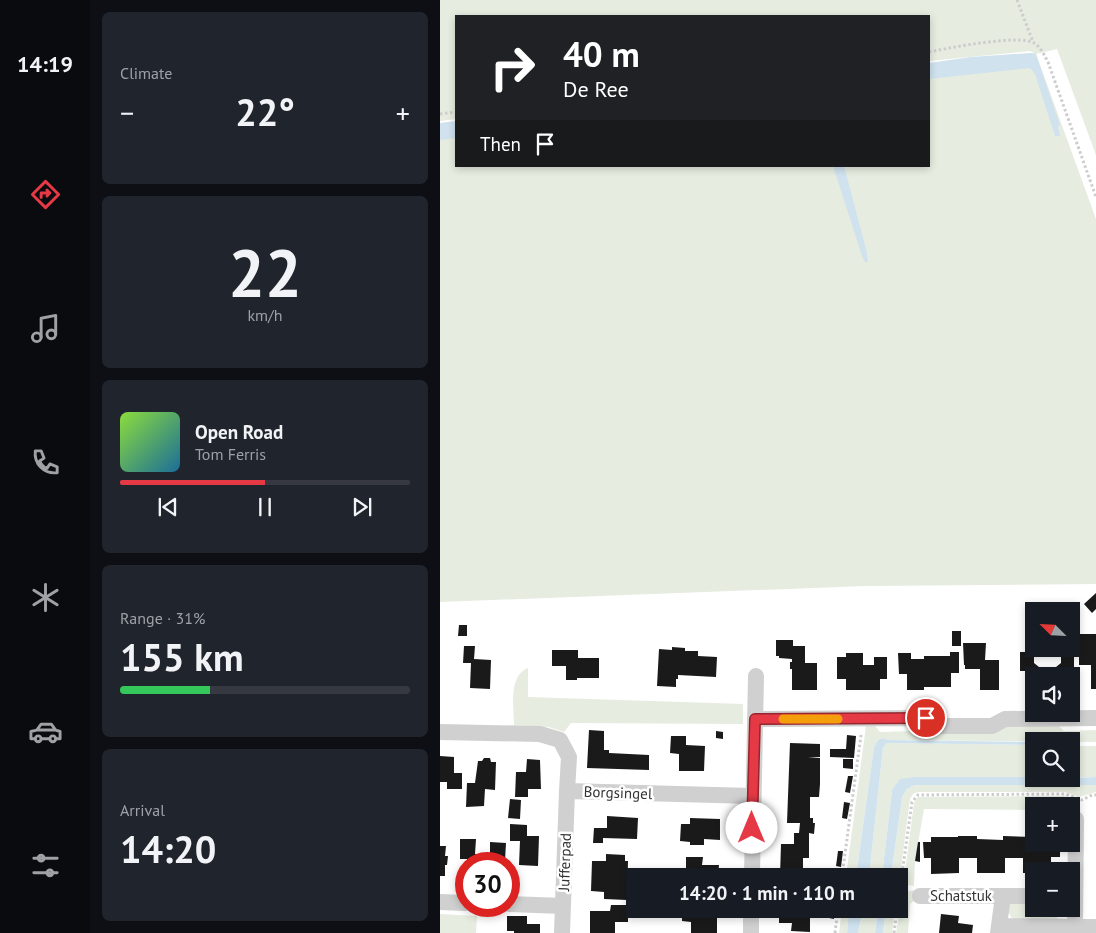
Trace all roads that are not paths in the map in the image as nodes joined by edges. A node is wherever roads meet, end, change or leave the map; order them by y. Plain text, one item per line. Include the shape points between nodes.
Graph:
1 (756, 676) dead end
2 (1096, 718) edge
3 (755, 719) junction
4 (440, 732) edge
5 (567, 791) junction
6 (752, 796) junction
7 (752, 868) edge
8 (920, 896) dead end
9 (1003, 896) junction
10 (1025, 896) edge
11 (440, 902) edge
12 (455, 903) edge
13 (520, 904) edge
14 (563, 906) junction
15 (1074, 917) edge
16 (752, 918) edge
17 (1075, 927) junction
18 (1096, 928) edge
19 (999, 930) edge
20 (562, 933) edge
21 (751, 933) edge

1 - 3 street
2 - 3 street via 1005,719 992,726 938,726 926,718
3 - 6 street
4 - 5 street, Borgsingel via 540,734 560,740 569,757
5 - 6 street, Borgsingel
5 - 14 street, Jufferpad
6 - 7 street
8 - 9 street, Schatstuk
9 - 10 street, Schatstuk
9 - 19 street, Schatstuk
11 - 12 street
13 - 14 street
14 - 20 street, Jufferpad
15 - 17 street
16 - 21 street
17 - 18 street, Schatstuk
17 - 19 street, Schatstuk

